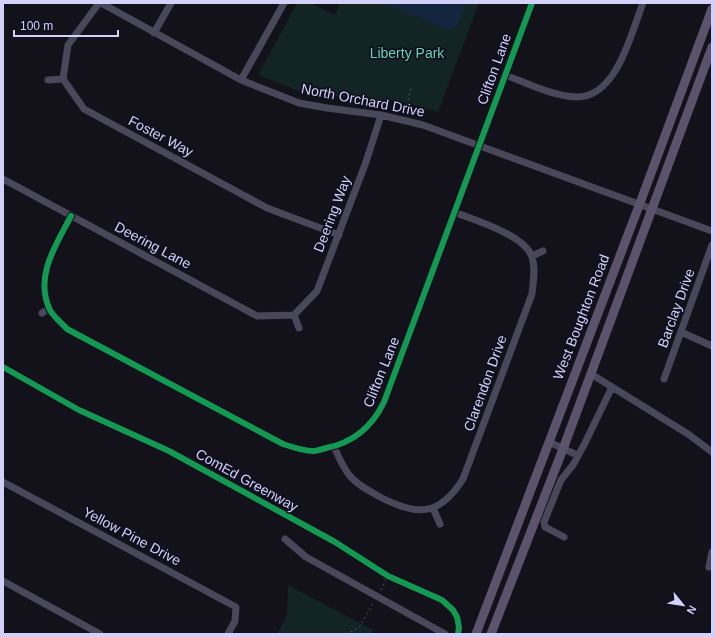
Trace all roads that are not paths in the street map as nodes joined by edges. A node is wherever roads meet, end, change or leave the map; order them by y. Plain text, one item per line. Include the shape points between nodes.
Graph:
1 (100, 3) edge
2 (171, 3) edge
3 (284, 3) edge
4 (532, 3) edge
5 (643, 3) edge
6 (712, 9) edge
7 (154, 33) junction
8 (712, 47) edge
9 (505, 75) junction
10 (63, 79) junction
11 (48, 80) dead end
12 (241, 80) junction
13 (381, 114) junction
14 (479, 145) junction
15 (3, 179) edge
16 (640, 203) junction
17 (652, 208) junction
18 (454, 212) junction
19 (71, 216) junction
20 (712, 230) edge
21 (339, 234) junction
22 (712, 245) edge
23 (543, 251) dead end
24 (532, 256) junction
25 (49, 310) junction
26 (42, 313) dead end
27 (294, 315) junction
28 (299, 328) dead end
29 (681, 332) junction
30 (712, 346) edge
31 (591, 374) junction
32 (664, 379) dead end
33 (612, 387) junction
34 (549, 442) junction
35 (334, 447) junction
36 (563, 448) junction
37 (712, 452) edge
38 (577, 456) junction
39 (3, 482) edge
40 (434, 508) junction
41 (440, 524) dead end
42 (564, 537) dead end
43 (285, 539) dead end
44 (712, 552) edge
45 (709, 567) dead end
46 (3, 581) edge
47 (100, 634) edge
48 (228, 634) edge
49 (445, 634) edge
50 (476, 634) edge
51 (491, 634) edge

1 - 7 street, North Orchard Drive
1 - 10 street via 68,45
2 - 7 street
3 - 12 street
4 - 9 street, Clifton Lane
5 - 9 street via 617,69 593,94 577,97 563,95
6 - 16 main road, West Boughton Road
7 - 12 street, North Orchard Drive
8 - 17 main road, West Boughton Road
9 - 14 street, Clifton Lane
10 - 11 street
10 - 21 street, Foster Way via 84,110 267,208
12 - 13 street, North Orchard Drive via 299,103
13 - 14 street, North Orchard Drive
13 - 21 street, Deering Way
14 - 16 street, North Orchard Drive
14 - 18 street, Clifton Lane
15 - 19 street, Deering Lane
16 - 17 street, North Orchard Drive
16 - 34 main road, West Boughton Road
17 - 20 street, North Orchard Drive
17 - 31 main road, West Boughton Road
18 - 24 street via 497,228 523,244
18 - 35 street, Clifton Lane via 380,410 366,429 349,441
19 - 25 street, Clifton Lane via 45,270 44,292
19 - 27 street, Deering Lane via 257,316
21 - 27 street, Deering Way via 317,291
22 - 29 street, Barclay Drive
23 - 24 street
24 - 40 street, Clarendon Drive via 532,294 463,479 450,496
25 - 26 street
25 - 35 street, Clifton Lane via 67,329 283,444 314,451
27 - 28 street
29 - 30 street
29 - 32 street, Barclay Drive
31 - 33 street
31 - 36 main road, West Boughton Road
33 - 37 street via 688,434
33 - 38 street
34 - 36 street
34 - 50 main road, West Boughton Road
35 - 40 street via 350,476 365,489 404,508 424,511
36 - 38 street
36 - 51 main road, West Boughton Road
38 - 42 street via 561,480 544,522 545,527
39 - 48 street, Yellow Pine Drive via 236,607 236,621
40 - 41 street
43 - 49 street via 306,557
44 - 45 street
46 - 47 street

